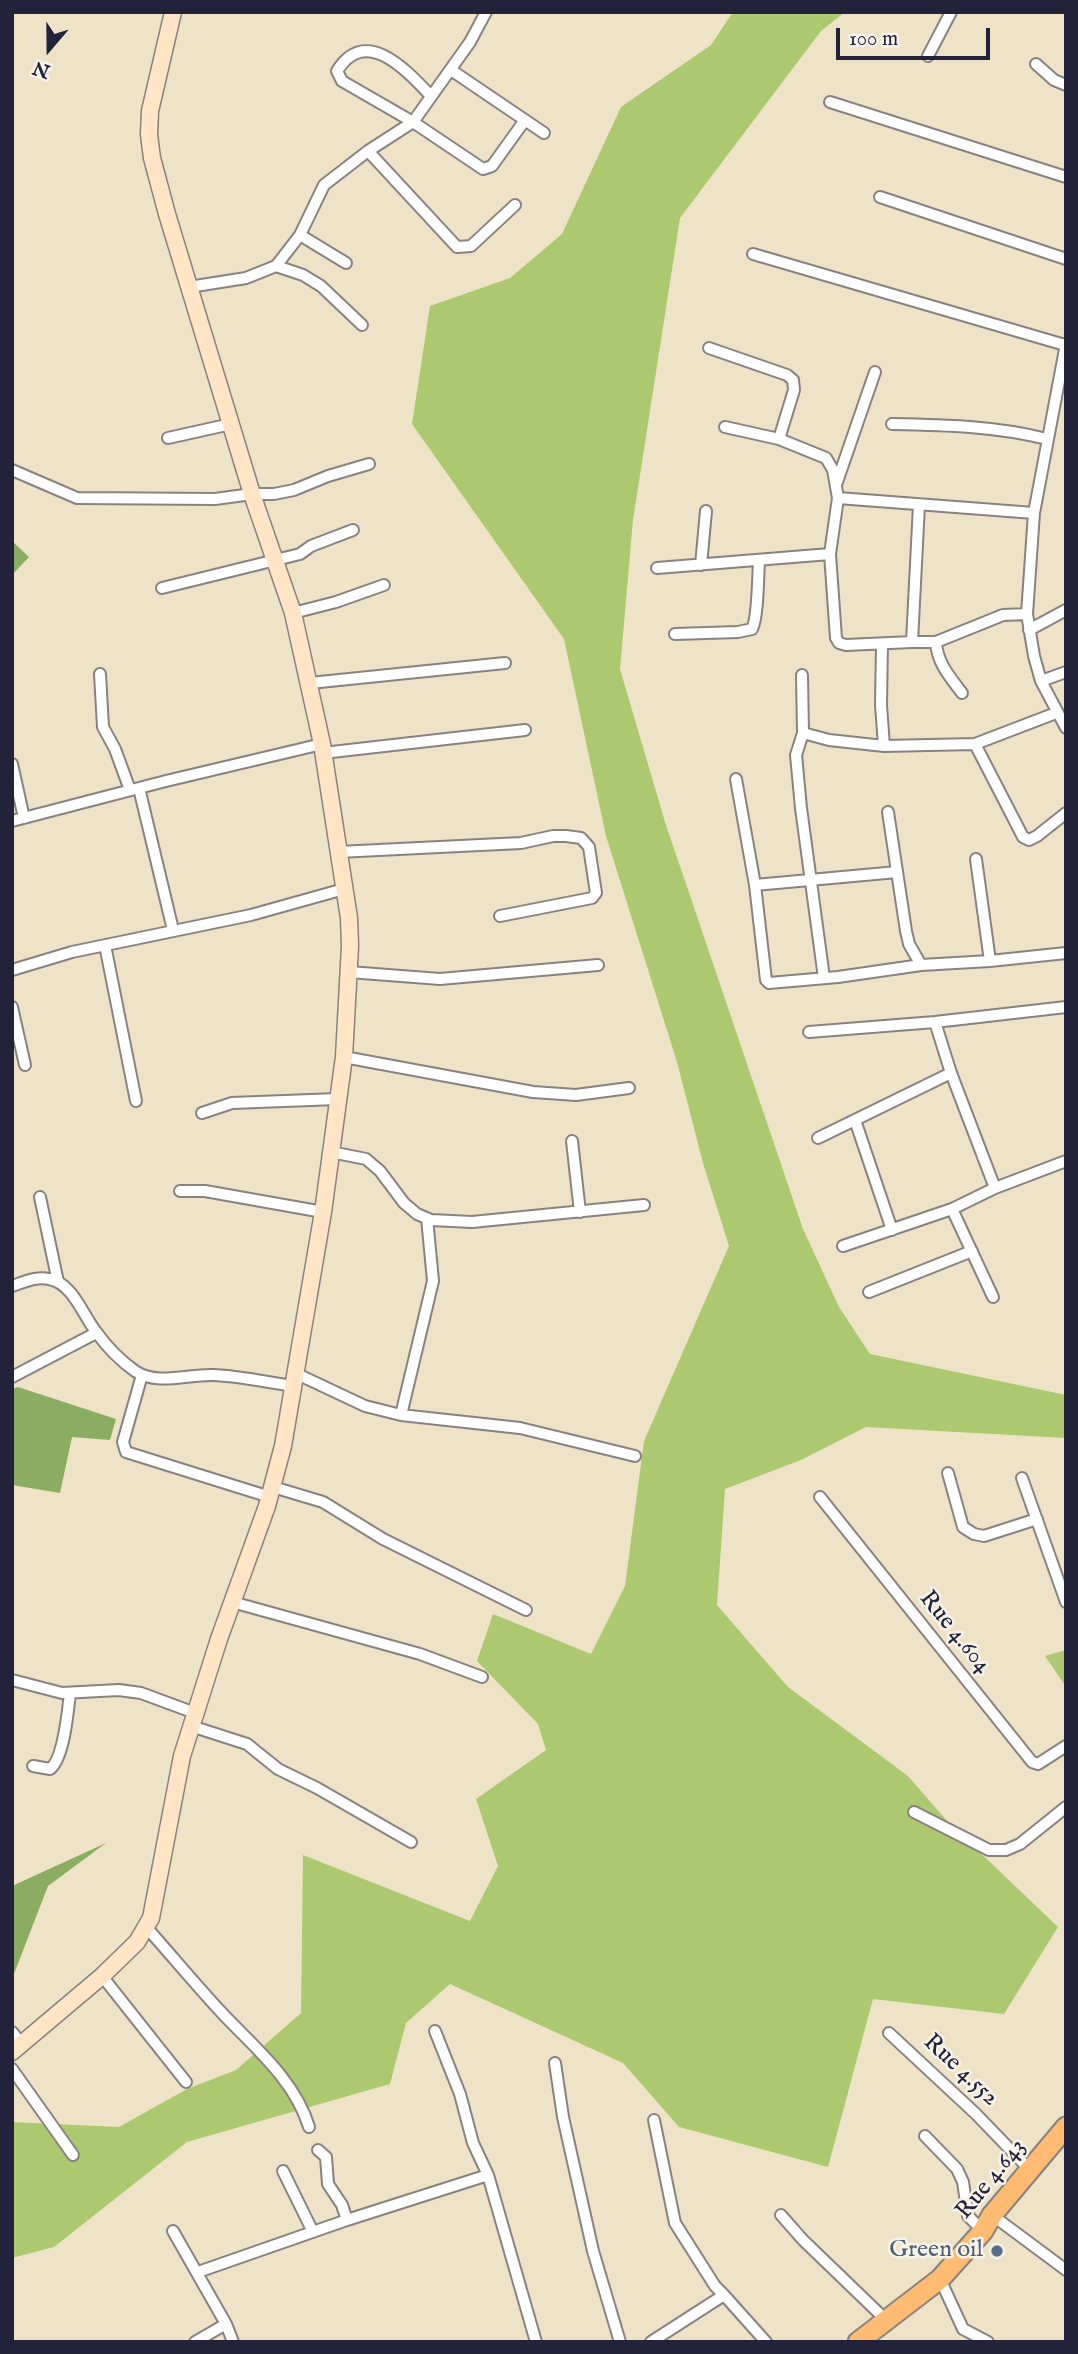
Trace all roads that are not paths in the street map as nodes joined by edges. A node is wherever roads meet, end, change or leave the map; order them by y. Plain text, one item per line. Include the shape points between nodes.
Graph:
1 (173, 12) edge
2 (486, 12) edge
3 (951, 12) edge
4 (928, 56) dead end
5 (1037, 64) dead end
6 (451, 70) junction
7 (1066, 85) edge
8 (431, 96) junction
9 (830, 102) dead end
10 (525, 120) junction
11 (413, 122) junction
12 (544, 133) dead end
13 (368, 151) junction
14 (1066, 177) edge
15 (880, 197) dead end
16 (515, 205) dead end
17 (300, 235) junction
18 (752, 254) dead end
19 (1066, 259) edge
20 (346, 262) dead end
21 (276, 266) junction
22 (189, 287) junction
23 (362, 325) dead end
24 (1065, 345) edge
25 (709, 348) dead end
26 (875, 372) dead end
27 (1052, 415) junction
28 (1066, 417) edge
29 (231, 424) junction
30 (891, 424) dead end
31 (725, 427) dead end
32 (169, 438) dead end
33 (779, 439) junction
34 (1047, 439) junction
35 (369, 464) dead end
36 (12, 470) edge
37 (836, 482) junction
38 (252, 494) junction
39 (838, 498) junction
40 (919, 505) junction
41 (706, 511) dead end
42 (1034, 513) junction
43 (353, 530) dead end
44 (830, 554) junction
45 (274, 559) junction
46 (759, 561) junction
47 (701, 565) junction
48 (657, 568) dead end
49 (384, 585) dead end
50 (162, 588) dead end
51 (1066, 610) edge
52 (293, 613) junction
53 (1027, 614) junction
54 (1029, 630) junction
55 (675, 634) dead end
56 (912, 642) junction
57 (936, 642) junction
58 (882, 644) junction
59 (505, 663) dead end
60 (1066, 672) edge
61 (100, 674) dead end
62 (802, 675) dead end
63 (1041, 681) junction
64 (310, 682) junction
65 (962, 693) dead end
66 (1056, 713) junction
67 (1066, 728) edge
68 (525, 730) dead end
69 (803, 733) junction
70 (975, 744) junction
71 (884, 746) junction
72 (322, 748) junction
73 (12, 764) edge
74 (736, 779) dead end
75 (134, 789) junction
76 (888, 811) dead end
77 (1066, 813) edge
78 (24, 818) junction
79 (12, 821) edge
80 (338, 852) junction
81 (976, 859) dead end
82 (897, 872) junction
83 (811, 881) junction
84 (755, 885) junction
85 (344, 889) junction
86 (500, 916) dead end
87 (173, 930) junction
88 (105, 945) junction
89 (1066, 953) edge
90 (990, 961) junction
91 (597, 965) dead end
92 (921, 965) junction
93 (12, 970) edge
94 (349, 972) junction
95 (824, 978) junction
96 (12, 1007) edge
97 (1066, 1007) edge
98 (934, 1022) junction
99 (809, 1032) dead end
100 (344, 1057) junction
101 (25, 1065) dead end
102 (951, 1073) junction
103 (629, 1088) dead end
104 (337, 1099) junction
105 (136, 1101) dead end
106 (202, 1113) dead end
107 (855, 1120) junction
108 (818, 1138) dead end
109 (572, 1141) dead end
110 (331, 1152) junction
111 (1066, 1161) edge
112 (995, 1188) junction
113 (180, 1191) dead end
114 (40, 1197) dead end
115 (644, 1205) dead end
116 (952, 1209) junction
117 (323, 1212) junction
118 (580, 1212) junction
119 (426, 1218) junction
120 (892, 1230) junction
121 (843, 1246) dead end
122 (972, 1251) junction
123 (58, 1282) junction
124 (12, 1286) edge
125 (869, 1292) dead end
126 (993, 1297) dead end
127 (96, 1333) junction
128 (142, 1375) junction
129 (12, 1377) edge
130 (294, 1380) junction
131 (401, 1415) junction
132 (635, 1455) dead end
133 (948, 1474) dead end
134 (1022, 1478) dead end
135 (271, 1492) junction
136 (820, 1497) dead end
137 (1037, 1519) junction
138 (232, 1602) junction
139 (1066, 1602) edge
140 (526, 1610) dead end
141 (482, 1677) dead end
142 (12, 1680) edge
143 (70, 1693) junction
144 (193, 1720) junction
145 (1066, 1746) edge
146 (33, 1766) dead end
147 (1066, 1807) edge
148 (914, 1812) dead end
149 (411, 1842) dead end
150 (147, 1928) junction
151 (102, 1976) junction
152 (435, 2031) dead end
153 (889, 2033) dead end
154 (16, 2043) edge
155 (555, 2063) dead end
156 (12, 2069) edge
157 (186, 2082) dead end
158 (654, 2120) dead end
159 (309, 2127) dead end
160 (1066, 2127) edge
161 (925, 2136) dead end
162 (318, 2150) dead end
163 (73, 2155) dead end
164 (1030, 2170) junction
165 (283, 2171) dead end
166 (488, 2175) junction
167 (781, 2215) dead end
168 (347, 2220) junction
169 (987, 2223) junction
170 (173, 2231) dead end
171 (313, 2232) junction
172 (1066, 2270) edge
173 (198, 2272) junction
174 (940, 2279) junction
175 (724, 2295) junction
176 (887, 2321) junction
177 (226, 2324) junction
178 (963, 2329) junction
179 (195, 2342) edge
180 (233, 2342) edge
181 (536, 2342) edge
182 (620, 2342) edge
183 (651, 2342) edge
184 (766, 2342) edge
185 (859, 2342) edge
186 (962, 2342) edge
187 (988, 2342) edge

1 - 22 street via 149,135 156,178
2 - 6 street
3 - 4 street
5 - 7 street
6 - 8 street
6 - 10 street
8 - 11 street
8 - 11 street via 407,71 372,51 352,54 337,71 342,81
9 - 14 street
10 - 11 street via 492,166 483,169
10 - 12 street
11 - 13 street
13 - 16 street via 457,247 471,246
13 - 17 street via 324,185
15 - 19 street
17 - 20 street
17 - 21 street
18 - 24 street
21 - 22 street via 246,278
21 - 23 street via 321,286
22 - 29 street
24 - 27 street
25 - 33 street via 793,380
26 - 37 street
27 - 28 street
27 - 34 street
29 - 32 street
29 - 38 street
30 - 34 street via 977,426
31 - 33 street
33 - 37 street via 826,458
34 - 42 street
35 - 38 street via 294,490
36 - 38 street via 77,498 215,499
37 - 39 street
38 - 45 street
39 - 40 street
39 - 44 street
40 - 42 street
40 - 56 street
41 - 47 street
42 - 53 street
43 - 45 street via 300,554
44 - 46 street
44 - 58 street via 836,638 846,645
45 - 50 street
45 - 52 street
46 - 47 street
46 - 55 street via 757,620 752,629
47 - 48 street
49 - 52 street
51 - 54 street
52 - 64 street
53 - 54 street
53 - 57 street via 1003,615
54 - 63 street
56 - 57 street
56 - 58 street
57 - 65 street via 941,665
58 - 71 street
59 - 64 street
60 - 63 street
61 - 75 street via 103,727
62 - 69 street
63 - 66 street
64 - 72 street
66 - 67 street
66 - 70 street
68 - 72 street
69 - 71 street
69 - 83 street via 796,755
70 - 71 street
70 - 77 street via 1023,837 1030,840
72 - 75 street
72 - 80 street
73 - 78 street
74 - 84 street
75 - 78 street
75 - 87 street
76 - 82 street
78 - 79 street
80 - 85 street
80 - 86 street via 520,843 553,836 573,836 586,842 596,893 592,898
81 - 90 street
82 - 83 street
82 - 92 street via 905,931
83 - 84 street
83 - 95 street
84 - 95 street via 766,980 774,984
85 - 87 street via 251,915
85 - 94 street
87 - 88 street
88 - 93 street
88 - 105 street
89 - 90 street
90 - 92 street
91 - 94 street via 440,979
92 - 95 street
94 - 100 street
96 - 101 street
97 - 98 street
98 - 99 street
98 - 102 street
100 - 103 street via 533,1092 576,1095
100 - 104 street
102 - 107 street
102 - 112 street
104 - 106 street via 232,1103
104 - 110 street
107 - 108 street
107 - 120 street
109 - 118 street
110 - 117 street
110 - 119 street via 366,1159 404,1203
111 - 112 street
112 - 116 street
113 - 117 street via 205,1191
114 - 123 street
115 - 118 street
116 - 120 street
116 - 122 street
117 - 130 street
118 - 119 street via 472,1222
119 - 131 street via 433,1281
120 - 121 street
122 - 125 street
122 - 126 street
123 - 124 street via 34,1279
123 - 127 street
127 - 128 street
127 - 129 street
128 - 130 street
128 - 135 street via 123,1442 126,1452
130 - 131 street
130 - 135 street
131 - 132 street via 520,1428
133 - 137 street via 963,1527 974,1534 984,1536
134 - 137 street
135 - 138 street
135 - 140 street via 323,1502 383,1539
136 - 145 street, Rue 4.604 via 1032,1762 1038,1764
137 - 139 street
138 - 141 street via 420,1654
138 - 144 street
142 - 143 street
143 - 144 street via 141,1693
143 - 146 street via 55,1765 50,1769
144 - 149 street via 251,1746 278,1769
144 - 150 street
147 - 148 street via 1006,1850 989,1850
150 - 151 street
150 - 159 street via 258,2048 299,2103
151 - 154 street
151 - 157 street
152 - 166 street
153 - 164 street, Rue 4.552
155 - 182 street via 593,2251
156 - 163 street
158 - 175 street via 675,2223
160 - 164 highway, Rue 4.643
161 - 169 street via 957,2169 968,2216
162 - 168 street via 327,2157 328,2184
164 - 169 highway, Rue 4.643
165 - 171 street
166 - 168 street
166 - 181 street
167 - 176 street
168 - 171 street
169 - 172 street
169 - 174 highway, Rue 4.643
170 - 173 street
171 - 173 street
173 - 177 street
174 - 176 highway, Rue 4.643
174 - 178 street
175 - 183 street
175 - 184 street
176 - 185 highway, Rue 4.643
177 - 179 street
177 - 180 street
178 - 186 street
178 - 187 street

